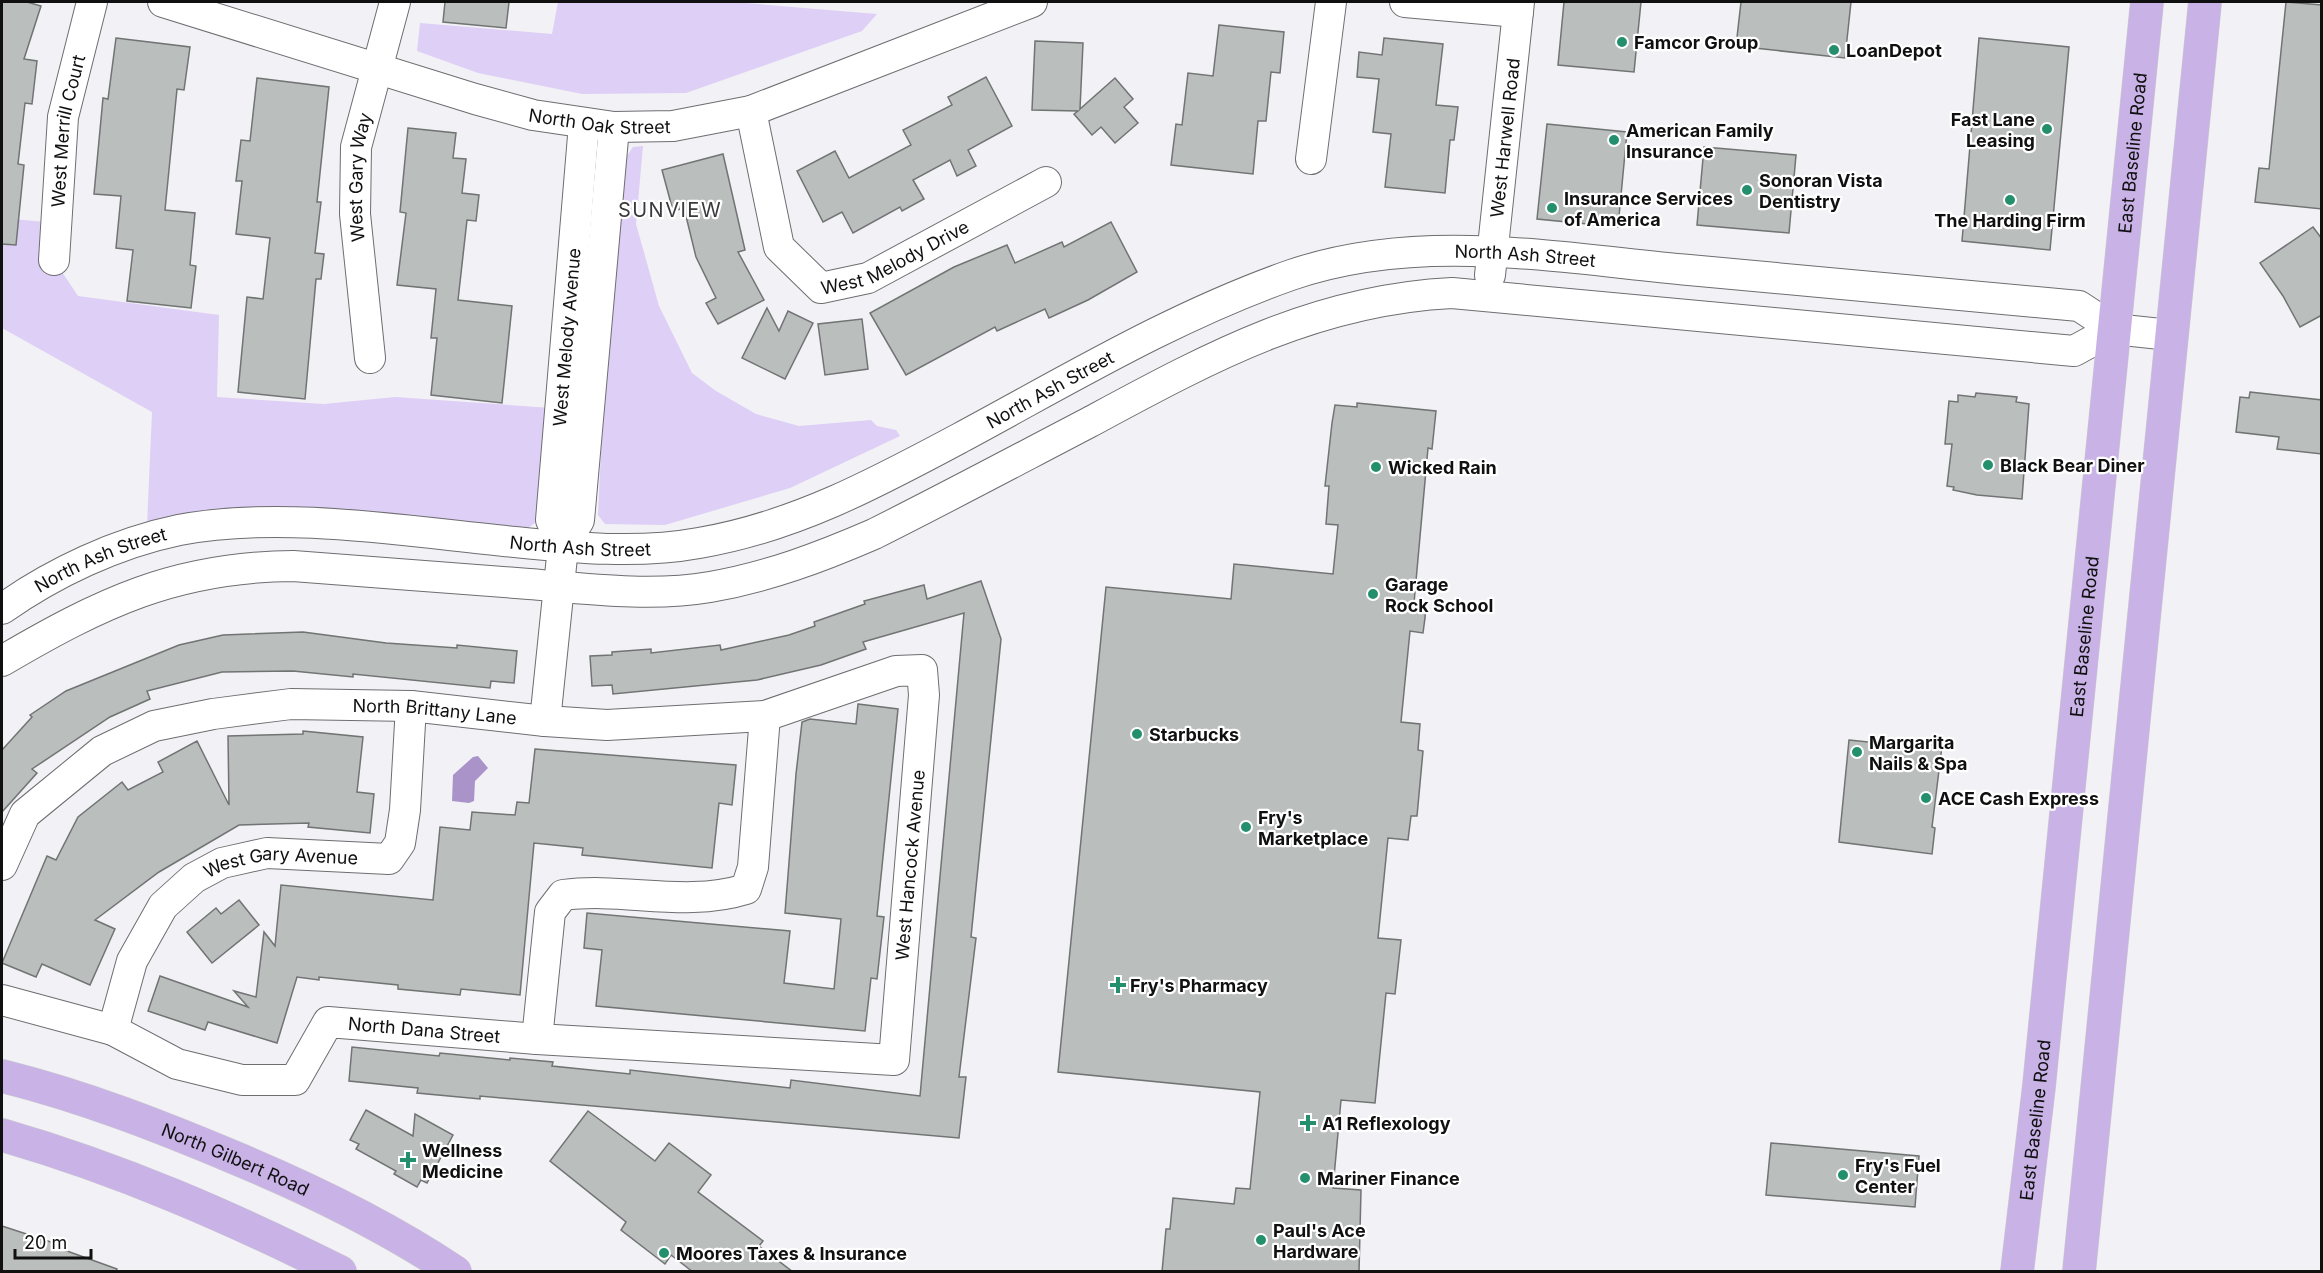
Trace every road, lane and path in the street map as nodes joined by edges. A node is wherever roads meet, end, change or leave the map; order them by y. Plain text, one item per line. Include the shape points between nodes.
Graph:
1 (92, 2) edge
2 (163, 2) edge
3 (395, 2) edge
4 (1032, 2) edge
5 (1331, 2) edge
6 (1405, 2) edge
7 (2147, 2) edge
8 (2205, 2) edge
9 (1518, 7) edge
10 (376, 66) junction
11 (751, 111) junction
12 (584, 124) junction
13 (614, 127) junction
14 (1311, 159) dead end
15 (1046, 182) dead end
16 (54, 260) dead end
17 (1491, 263) junction
18 (2114, 330) junction
19 (2170, 335) junction
20 (370, 358) dead end
21 (563, 546) junction
22 (559, 586) junction
23 (2, 609) edge
24 (2, 661) edge
25 (922, 670) joint
26 (411, 706) junction
27 (765, 716) junction
28 (544, 721) junction
29 (2, 865) edge
30 (2, 1000) edge
31 (113, 1030) junction
32 (537, 1039) junction
33 (894, 1060) joint
34 (2, 1076) edge
35 (2, 1135) edge
36 (340, 1272) edge
37 (455, 1272) edge
38 (2017, 1272) edge
39 (2079, 1272) edge

1 - 16 street, West Merrill Court via 63,117
2 - 10 street, North Oak Street
3 - 10 street, West Gary Way
4 - 11 street, North Oak Street
5 - 14 street
6 - 9 street
7 - 18 main road, East Baseline Road
8 - 19 main road
9 - 17 street, West Harwell Road
10 - 12 street, North Oak Street via 523,112
10 - 20 street, West Gary Way via 356,147 355,214
11 - 13 street, North Oak Street via 673,126
11 - 15 street, West Melody Drive via 779,246 821,288 868,278
12 - 13 street, North Oak Street
12 - 21 street, West Melody Avenue via 551,520
13 - 21 street, West Melody Avenue via 579,520
17 - 18 street, North Ash Street via 2079,306
17 - 21 street, North Ash Street via 1384,253 1298,273 1241,294 1116,352 872,485 783,522 692,545
18 - 19 street, North Ash Street
18 - 22 street via 2074,351 1452,293 1386,298 1317,316 1245,342 902,520 816,558 767,575 708,587 655,590
18 - 38 main road, East Baseline Road via 2037,1109
19 - 39 main road
21 - 22 street, West Melody Avenue
21 - 23 street, North Ash Street via 323,525 270,523 179,530 81,564
22 - 24 street via 254,567 210,573 130,594 90,611
22 - 28 street, West Melody Avenue
25 - 27 street, North Brittany Lane via 896,671
25 - 33 street, West Hancock Avenue via 924,695
26 - 28 street, North Brittany Lane
26 - 29 street, North Brittany Lane via 291,704 154,726 102,752 25,814
26 - 31 street, West Gary Avenue via 400,843 389,859 267,853 222,863 194,878 163,906 132,961
27 - 28 street, North Brittany Lane via 608,725
27 - 32 street via 753,867 746,889 721,897 684,899 587,892 563,895 550,912
30 - 31 street, North Dana Street
31 - 32 street, North Dana Street via 177,1064 242,1080 294,1080 328,1022
32 - 33 street, North Dana Street
34 - 37 main road, North Gilbert Road via 106,1106 288,1180 362,1216
35 - 36 main road via 124,1175 217,1212

